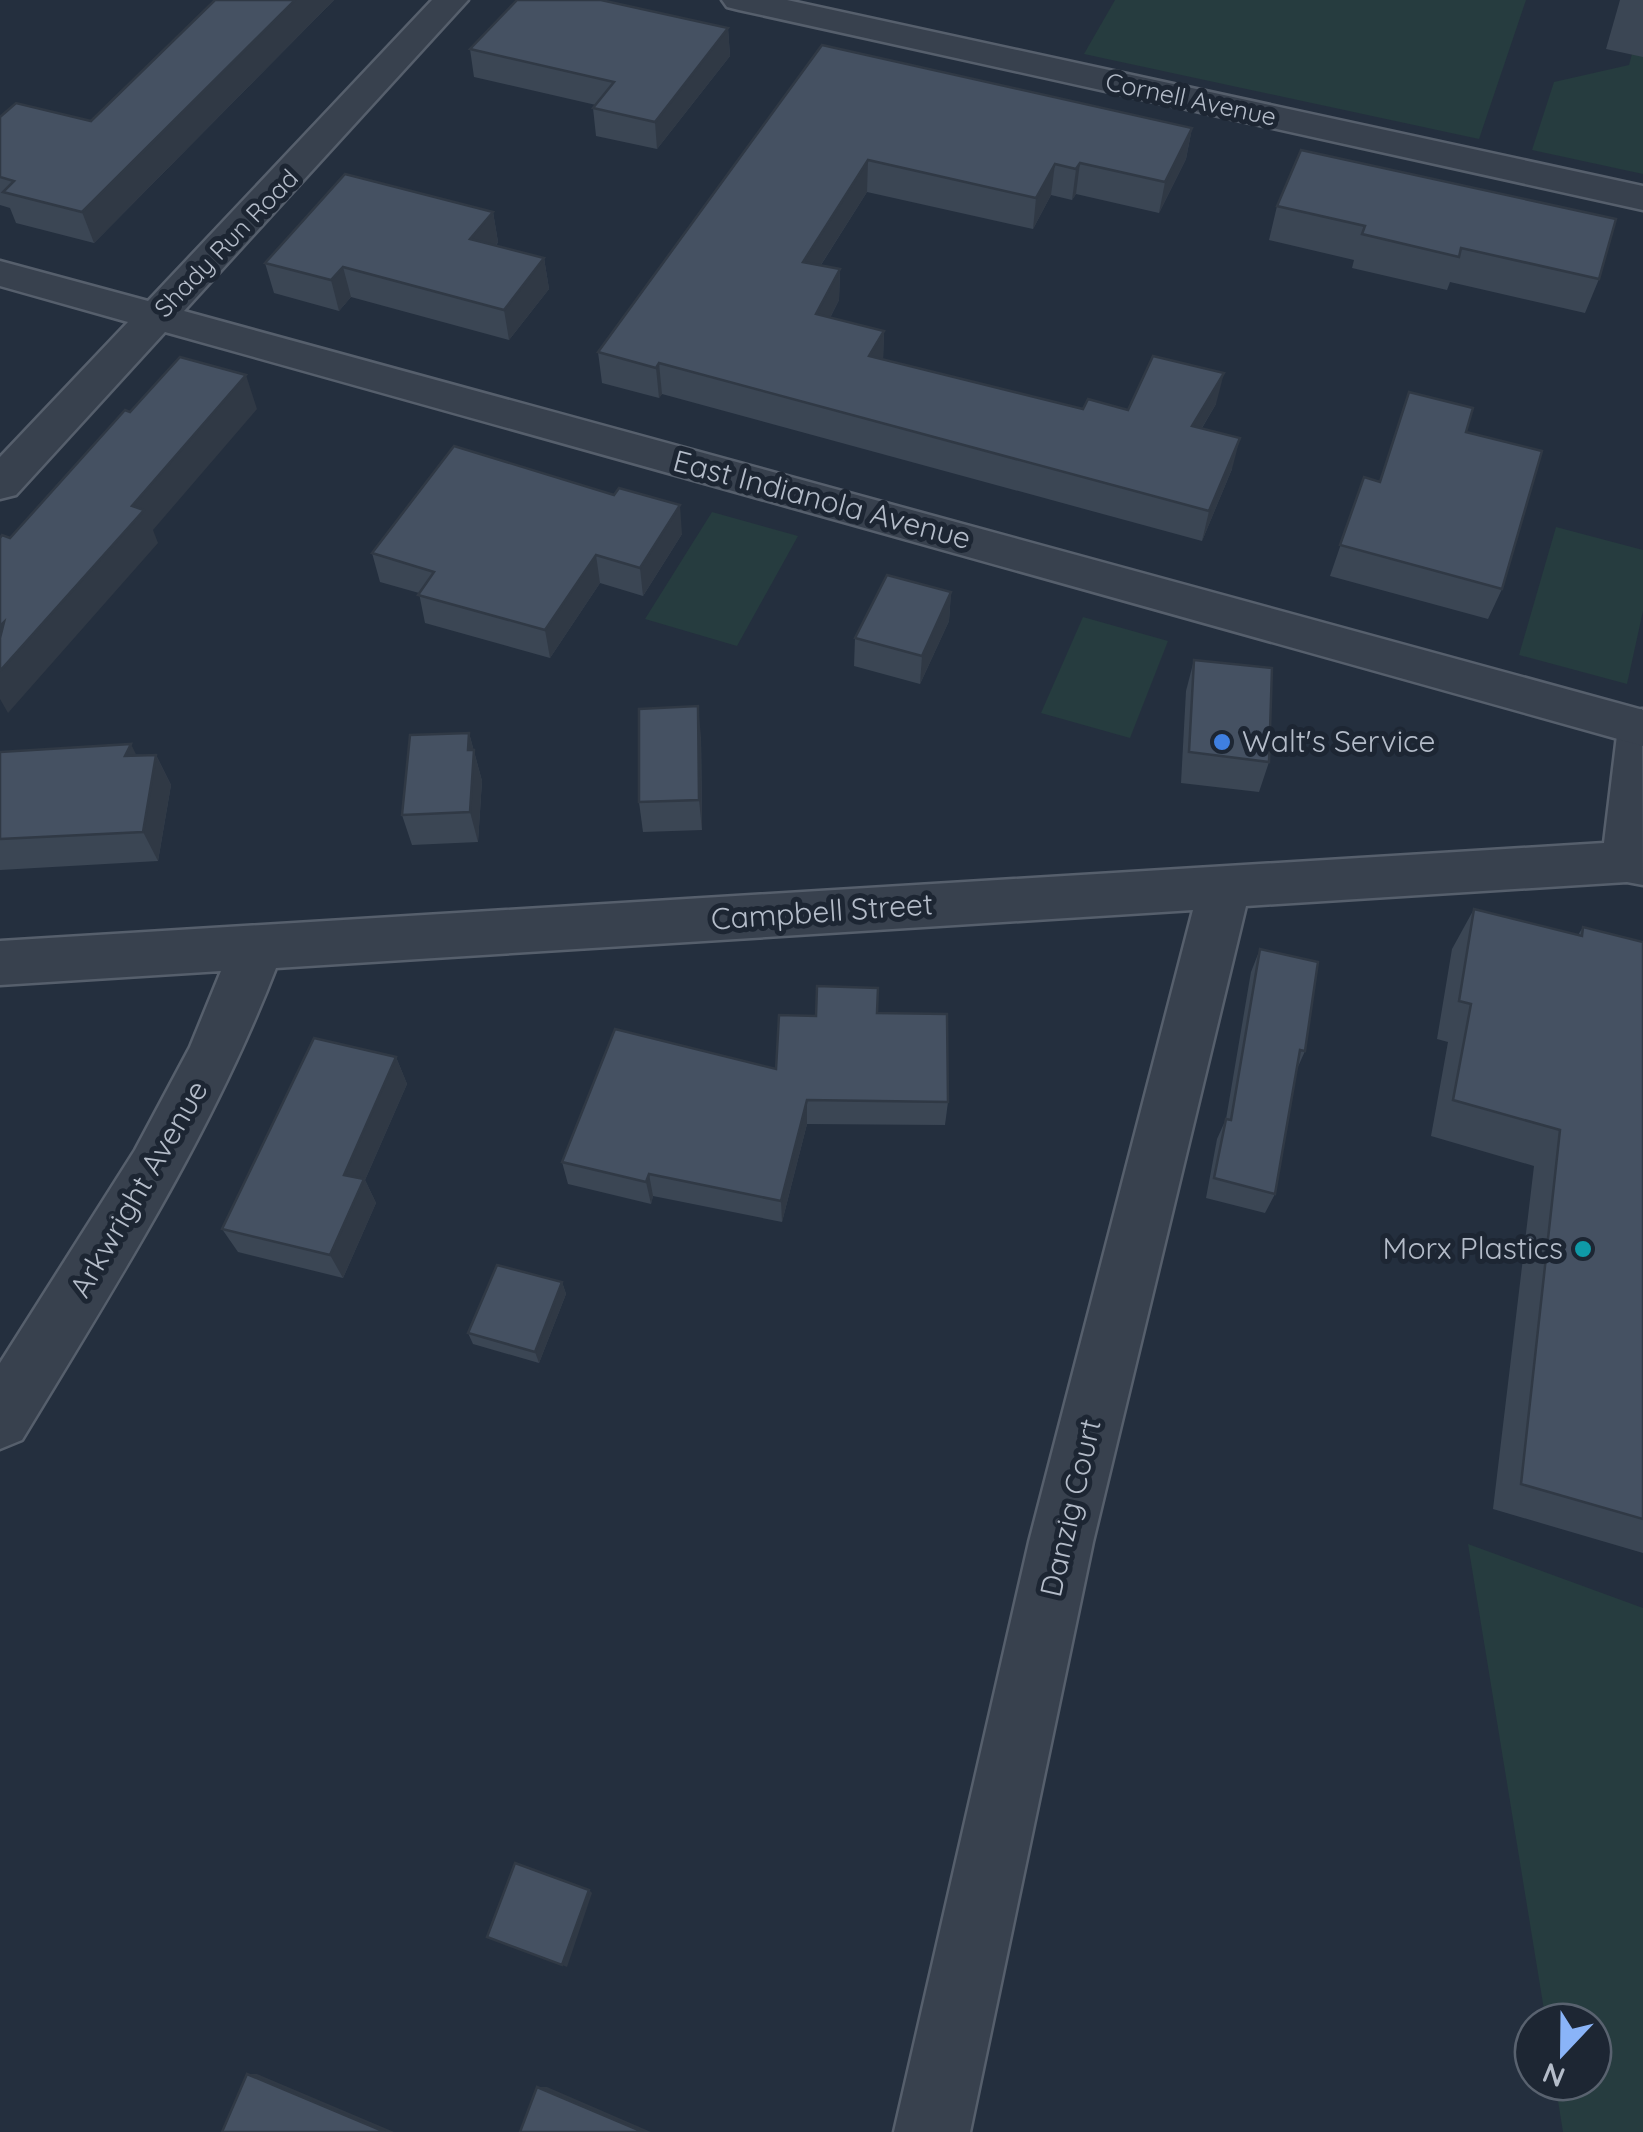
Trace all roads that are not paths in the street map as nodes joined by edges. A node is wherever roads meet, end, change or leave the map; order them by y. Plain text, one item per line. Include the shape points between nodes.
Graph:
1 (450, 0) edge
2 (740, 0) edge
3 (1643, 198) edge
4 (0, 273) edge
5 (156, 316) junction
6 (0, 484) edge
7 (1643, 727) edge
8 (1635, 863) edge
9 (1225, 887) junction
10 (257, 948) junction
11 (0, 963) edge
12 (0, 1419) edge
13 (932, 2132) edge

1 - 5 street, Shady Run Road
2 - 3 street, Cornell Avenue
4 - 5 street, East Indianola Avenue
5 - 6 street, Shady Run Road
5 - 7 street, East Indianola Avenue
7 - 8 street
8 - 9 street, Campbell Street
9 - 10 street, Campbell Street
9 - 13 street, Danzig Court via 1061,1542
10 - 11 street, Campbell Street
10 - 12 street, Arkwright Avenue via 215,1054 156,1168

